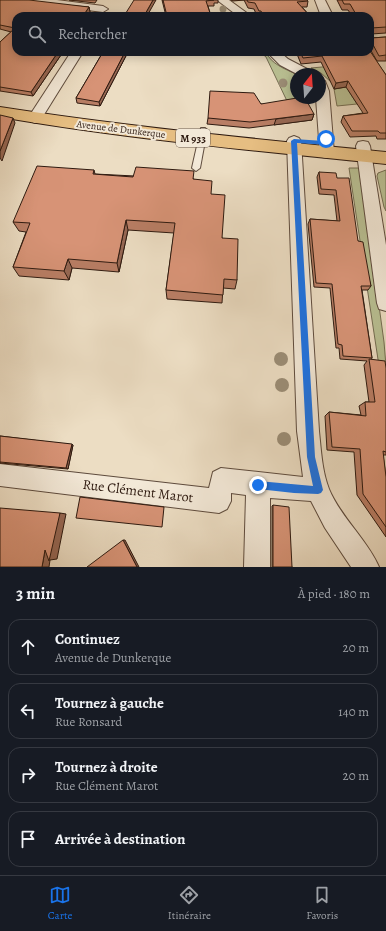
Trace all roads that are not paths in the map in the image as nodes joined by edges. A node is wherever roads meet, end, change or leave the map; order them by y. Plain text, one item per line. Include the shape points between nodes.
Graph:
1 (31, 0) edge
2 (93, 0) edge
3 (222, 0) edge
4 (320, 0) edge
5 (101, 12) edge
6 (239, 12) edge
7 (325, 12) edge
8 (74, 56) edge
9 (278, 56) edge
10 (296, 68) edge
11 (0, 102) edge
12 (323, 104) edge
13 (0, 112) edge
14 (37, 113) junction
15 (202, 135) junction
16 (294, 145) junction
17 (327, 148) junction
18 (386, 148) edge
19 (364, 151) junction
20 (386, 158) edge
21 (196, 168) dead end
22 (381, 233) edge
23 (386, 303) edge
24 (0, 475) edge
25 (258, 485) junction
26 (318, 490) junction
27 (257, 567) edge
28 (366, 567) edge

1 - 5 street
2 - 5 street via 99,4
3 - 6 street
4 - 7 street
8 - 14 street
9 - 10 street
11 - 14 main road, Avenue de Dunkerque / M 933
12 - 17 street
13 - 14 main road, Avenue de Dunkerque / M 933
14 - 15 main road, Avenue de Dunkerque / M 933
15 - 16 main road, Avenue de Dunkerque / M 933
15 - 21 lane
16 - 17 main road, Avenue de Dunkerque / M 933
16 - 26 street via 311,457
17 - 19 main road, Avenue de Dunkerque / M 933
18 - 19 main road, Avenue de Dunkerque / M 933
19 - 20 main road, Avenue de Dunkerque / M 933
19 - 22 street
22 - 23 street
24 - 25 street, Rue Clément Marot via 219,501 221,480
25 - 26 street, Rue Clément Marot
25 - 27 street
26 - 28 street

